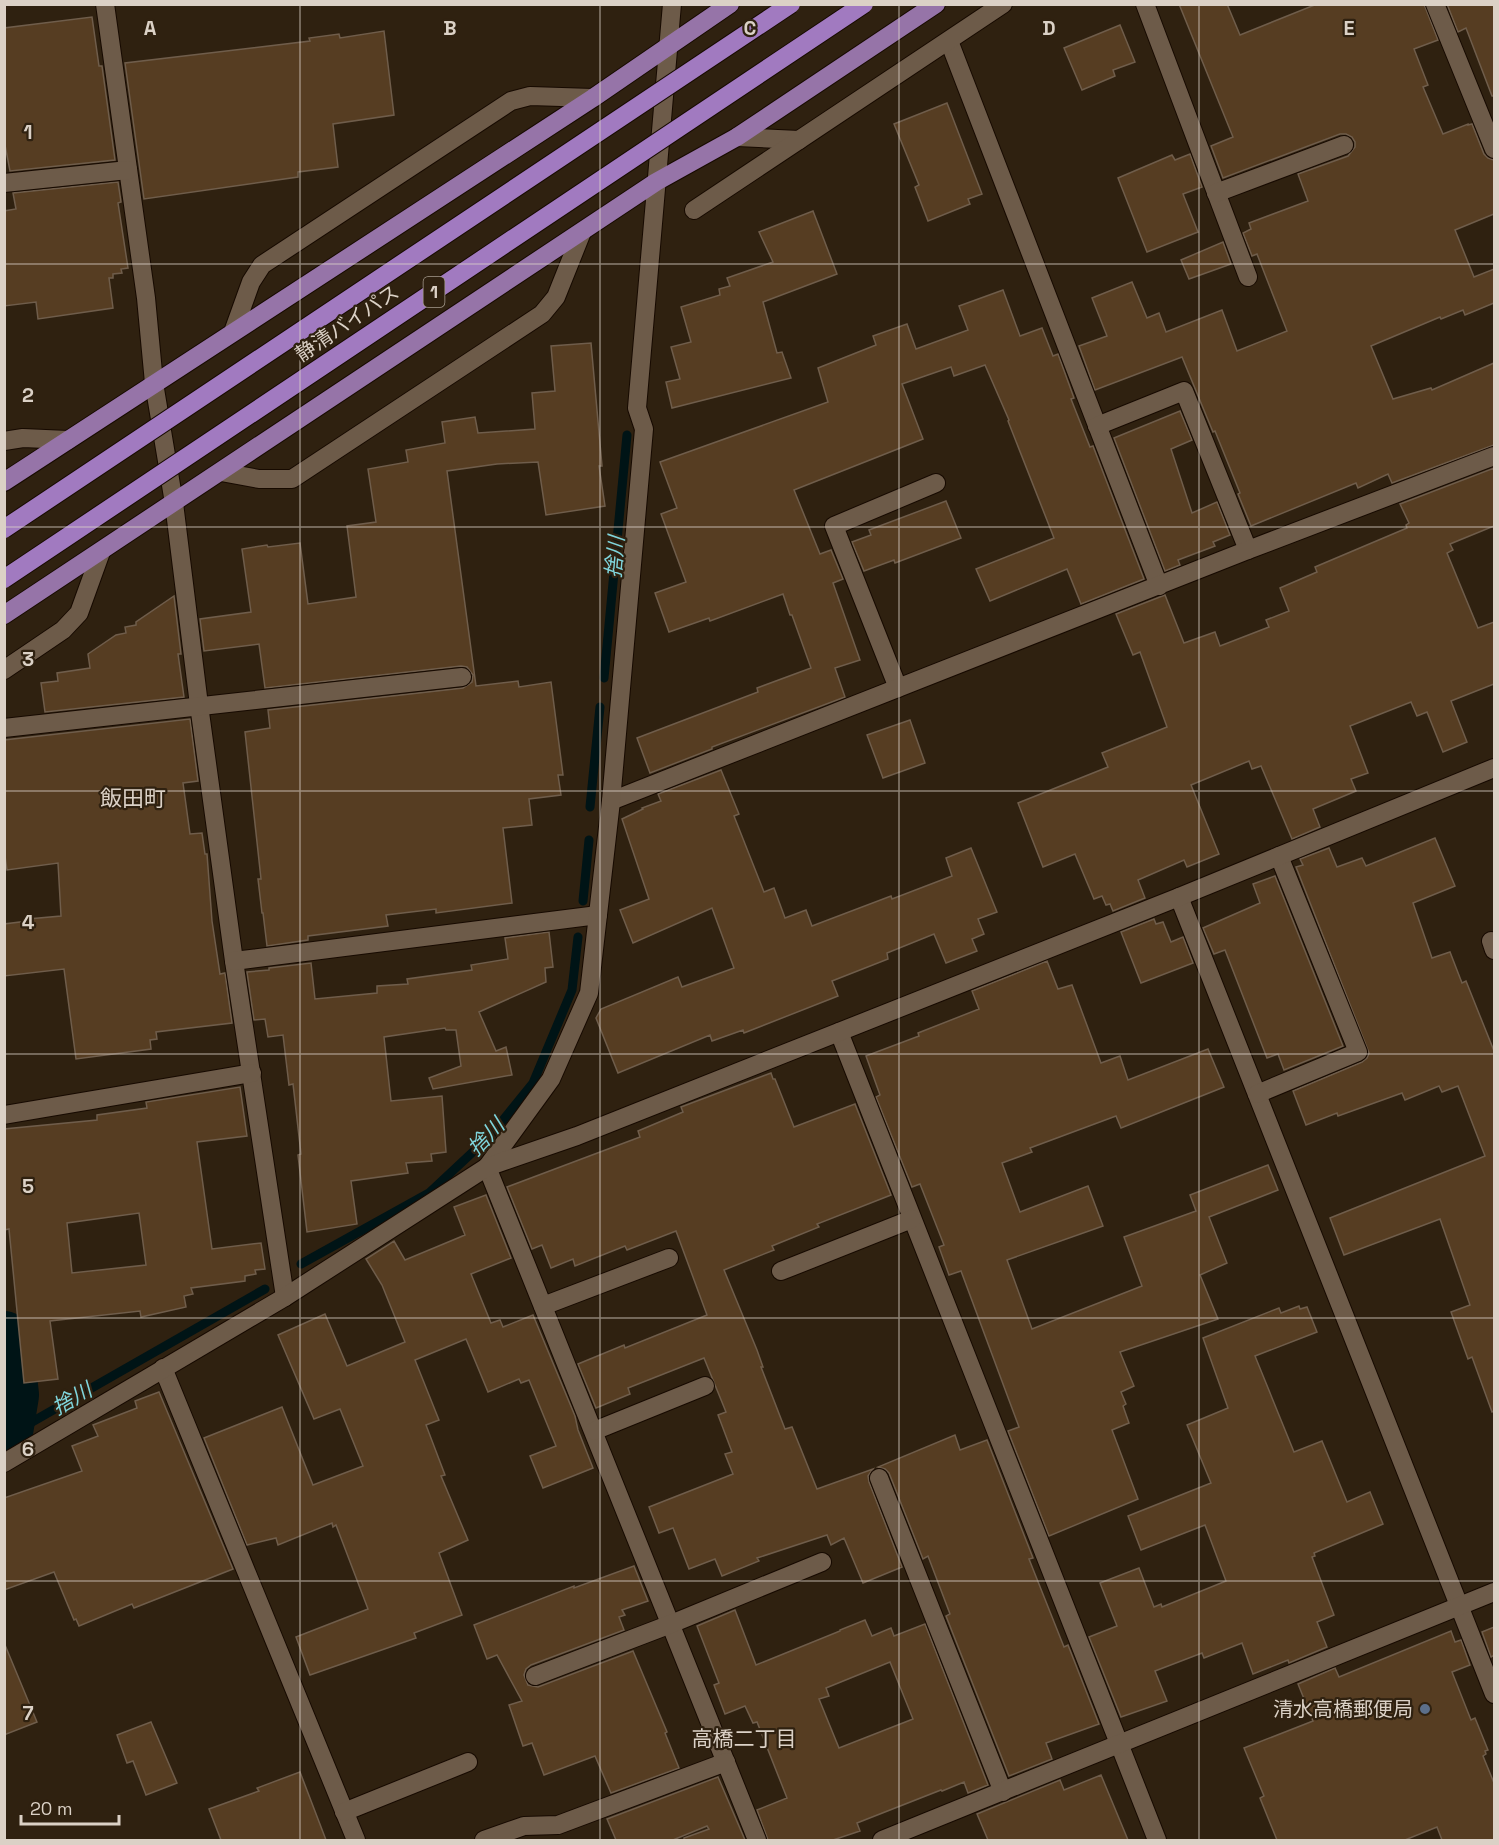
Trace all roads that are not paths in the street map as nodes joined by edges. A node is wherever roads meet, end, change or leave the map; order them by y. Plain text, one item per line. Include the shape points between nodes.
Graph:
1 (105, 4) edge
2 (672, 4) edge
3 (730, 4) edge
4 (791, 4) edge
5 (864, 4) edge
6 (936, 4) edge
7 (1003, 4) edge
8 (1145, 4) edge
9 (1435, 4) edge
10 (949, 41) junction
11 (667, 48) junction
12 (593, 98) junction
13 (737, 137) junction
14 (799, 140) junction
15 (1344, 145) dead end
16 (1494, 149) edge
17 (128, 170) junction
18 (656, 182) junction
19 (4, 183) edge
20 (1216, 193) junction
21 (694, 210) dead end
22 (582, 232) junction
23 (1248, 277) dead end
24 (233, 332) junction
25 (154, 383) junction
26 (1097, 426) junction
27 (69, 440) junction
28 (4, 441) edge
29 (1494, 456) edge
30 (221, 472) junction
31 (4, 482) edge
32 (936, 483) dead end
33 (174, 503) junction
34 (4, 529) edge
35 (1248, 550) junction
36 (100, 552) junction
37 (4, 579) edge
38 (1159, 586) junction
39 (4, 615) edge
40 (4, 670) edge
41 (462, 677) dead end
42 (898, 688) junction
43 (199, 705) junction
44 (4, 728) edge
45 (1494, 768) edge
46 (611, 801) junction
47 (1279, 856) junction
48 (1179, 897) junction
49 (598, 915) junction
50 (234, 961) junction
51 (838, 1032) junction
52 (252, 1073) junction
53 (1257, 1094) junction
54 (4, 1115) edge
55 (487, 1167) junction
56 (912, 1219) junction
57 (669, 1258) dead end
58 (781, 1271) dead end
59 (285, 1297) junction
60 (543, 1306) junction
61 (163, 1368) junction
62 (705, 1386) dead end
63 (594, 1431) junction
64 (4, 1463) edge
65 (879, 1478) dead end
66 (822, 1562) dead end
67 (1494, 1592) edge
68 (1459, 1607) junction
69 (671, 1624) junction
70 (535, 1676) dead end
71 (1494, 1694) edge
72 (1118, 1745) junction
73 (468, 1762) dead end
74 (726, 1762) junction
75 (1003, 1792) junction
76 (344, 1812) junction
77 (356, 1840) edge
78 (484, 1840) edge
79 (757, 1840) edge
80 (882, 1840) edge
81 (1157, 1840) edge

1 - 17 street
2 - 11 street
3 - 11 highway
4 - 34 highway, 静清バイパス / 1, bridge
5 - 37 highway, 静清バイパス / 1, bridge
6 - 13 highway
7 - 10 street
8 - 20 street
9 - 16 street
10 - 14 street
10 - 26 street
11 - 12 highway
11 - 18 street
12 - 24 highway
12 - 24 street via 530,96 501,107 262,265 251,282
13 - 14 street
13 - 18 highway
14 - 21 street
15 - 20 street
17 - 19 street
17 - 25 street
18 - 22 highway
18 - 46 street via 637,408 644,429
20 - 23 street
22 - 30 highway
22 - 30 street via 556,297 542,314 292,479 259,479
24 - 25 highway
25 - 27 highway
25 - 33 street
26 - 35 street via 1184,391
26 - 38 street
27 - 28 street
27 - 31 highway
29 - 35 street
30 - 33 highway
32 - 42 street via 834,526
33 - 36 highway
33 - 43 street
35 - 38 street
36 - 39 highway
36 - 40 street via 79,613 63,630
38 - 42 street
41 - 43 street
42 - 46 street
43 - 44 street
43 - 50 street
45 - 47 street
46 - 49 street
47 - 48 street
47 - 53 street via 1358,1052
48 - 51 street
48 - 53 street
49 - 50 street
49 - 55 street via 589,993 551,1079
50 - 52 street
51 - 55 street via 577,1136
51 - 56 street
52 - 54 street
52 - 59 street
53 - 68 street
55 - 59 street
55 - 60 street
56 - 58 street
56 - 72 street
57 - 60 street
59 - 61 street
60 - 63 street
61 - 64 street
61 - 76 street
62 - 63 street
63 - 69 street
65 - 75 street
66 - 69 street
67 - 68 street
68 - 71 street
68 - 72 street
69 - 70 street
69 - 74 street
72 - 75 street
72 - 81 street
73 - 76 street
74 - 78 street via 558,1825 524,1826
74 - 79 street
75 - 80 street
76 - 77 street

